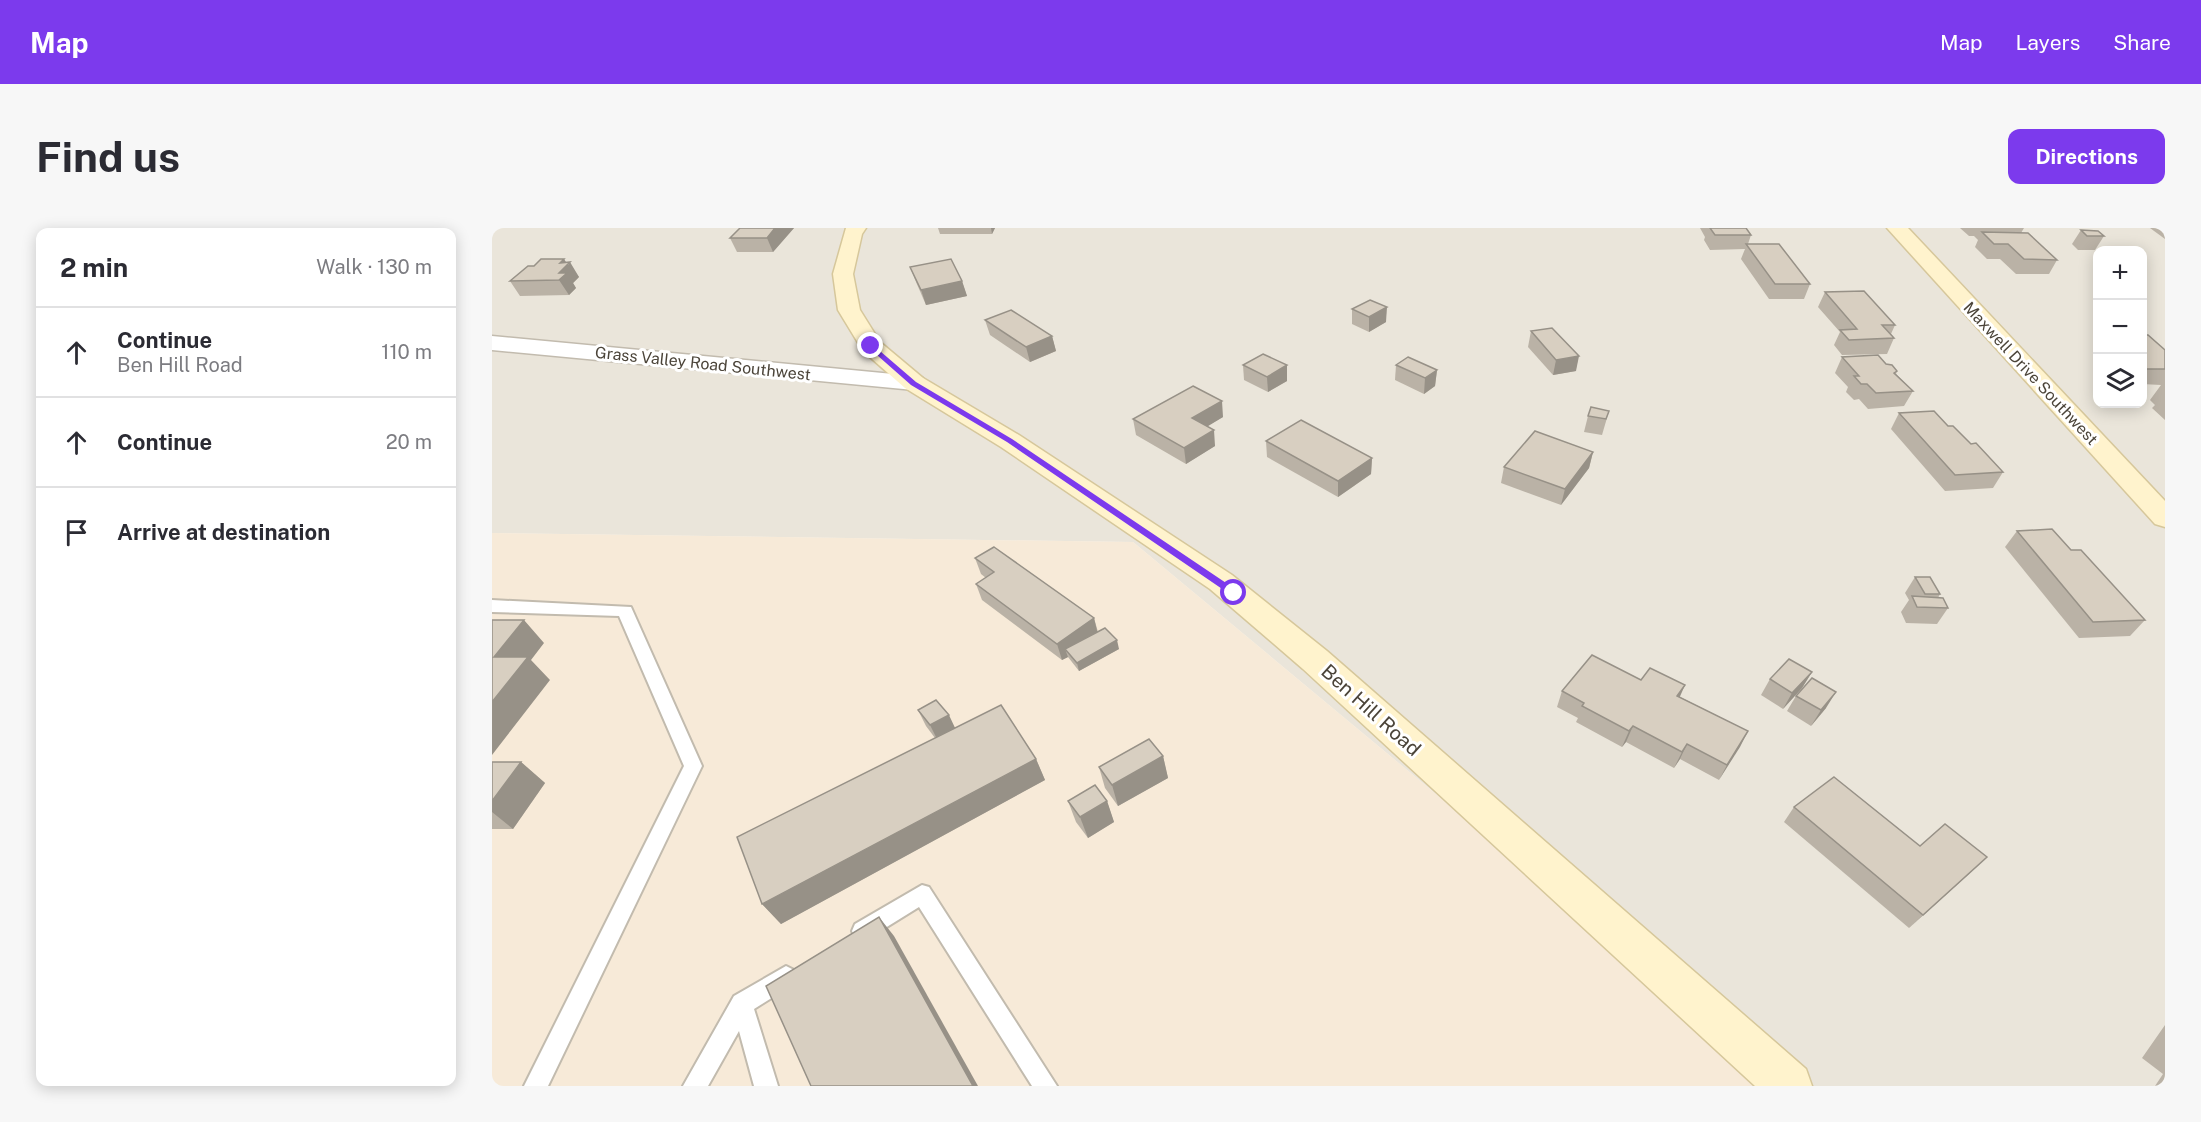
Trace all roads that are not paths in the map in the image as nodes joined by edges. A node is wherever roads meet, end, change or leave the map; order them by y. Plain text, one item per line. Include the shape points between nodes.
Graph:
1 (856, 228) edge
2 (1897, 228) edge
3 (492, 343) edge
4 (914, 383) junction
5 (2165, 518) edge
6 (492, 606) edge
7 (842, 943) edge
8 (802, 968) edge
9 (742, 1004) junction
10 (536, 1086) edge
11 (695, 1086) edge
12 (766, 1086) edge
13 (1045, 1086) edge
14 (1789, 1086) edge

1 - 4 street, Ben Hill Road via 843,274 849,310 871,346
2 - 5 street, Maxwell Drive Southwest
3 - 4 street, Grass Valley Road Southwest
4 - 14 street, Ben Hill Road via 1010,441 1221,582 1324,668
6 - 10 lane via 625,611 693,766
7 - 13 lane via 922,894
8 - 9 lane
9 - 11 lane
9 - 12 lane

